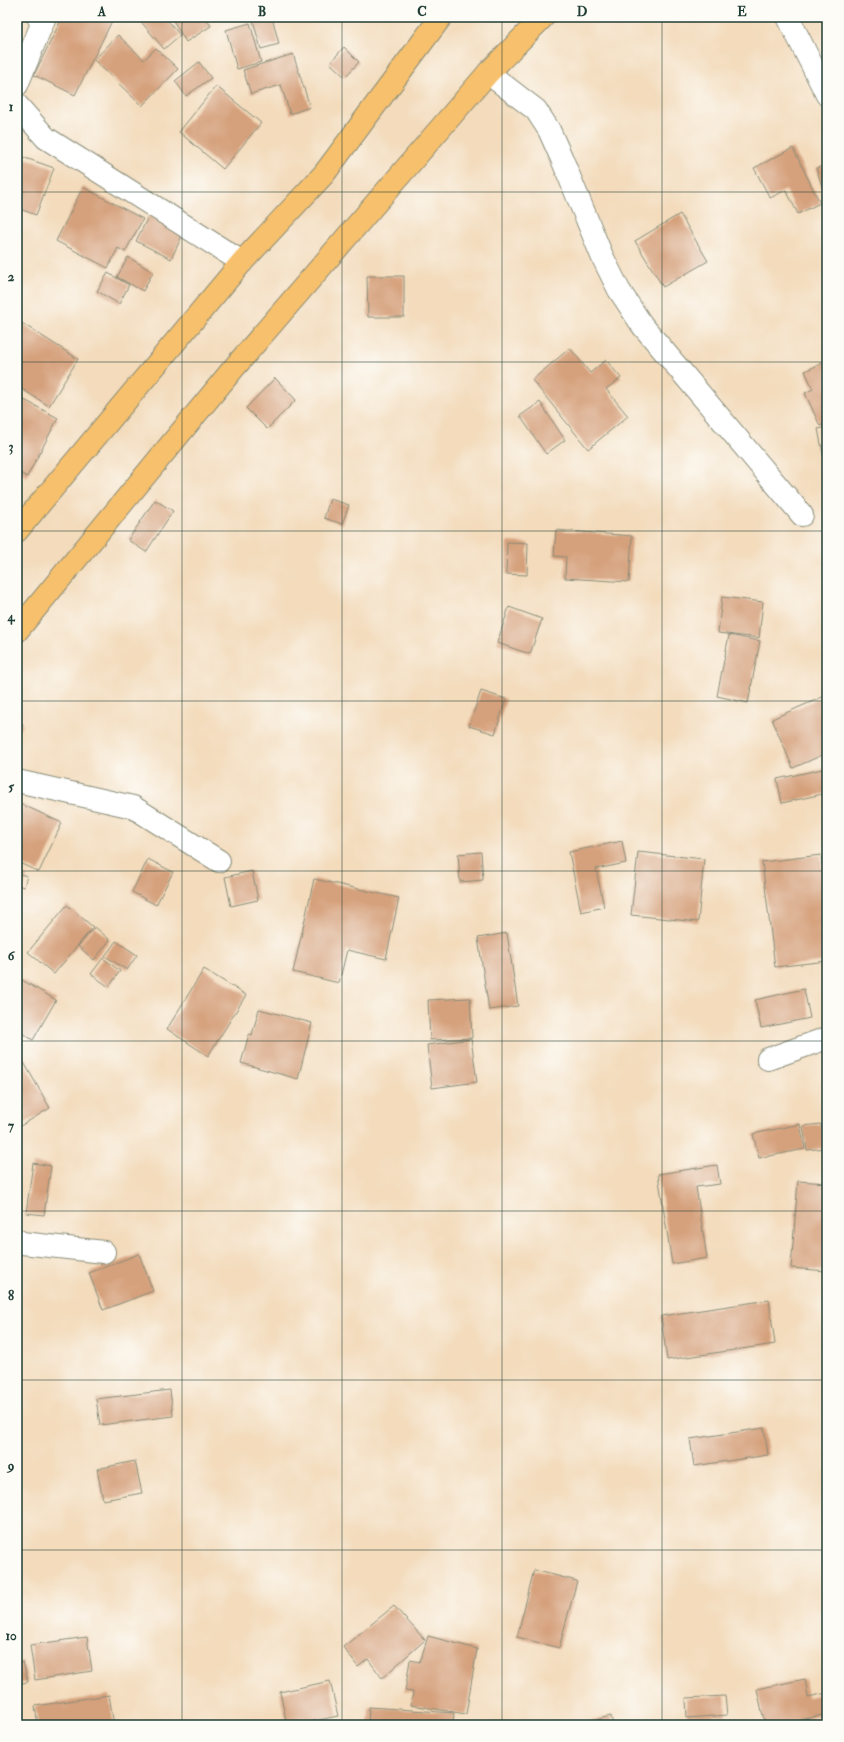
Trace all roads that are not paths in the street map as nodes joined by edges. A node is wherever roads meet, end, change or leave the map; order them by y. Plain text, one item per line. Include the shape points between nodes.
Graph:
1 (38, 17) edge
2 (441, 17) edge
3 (543, 17) edge
4 (788, 17) edge
5 (488, 73) junction
6 (17, 85) edge
7 (827, 95) edge
8 (17, 105) edge
9 (242, 262) junction
10 (802, 515) dead end
11 (17, 531) edge
12 (17, 630) edge
13 (17, 781) edge
14 (219, 861) dead end
15 (827, 1038) edge
16 (768, 1059) dead end
17 (17, 1240) edge
18 (104, 1252) dead end

1 - 6 street via 44,19
2 - 9 main road via 324,174
3 - 5 main road
4 - 7 street
5 - 10 street via 536,110 562,159 602,256 619,290 642,325
5 - 12 main road via 233,369
8 - 9 street via 46,138
9 - 11 main road
13 - 14 street via 133,807
15 - 16 street
17 - 18 street via 22,1243

